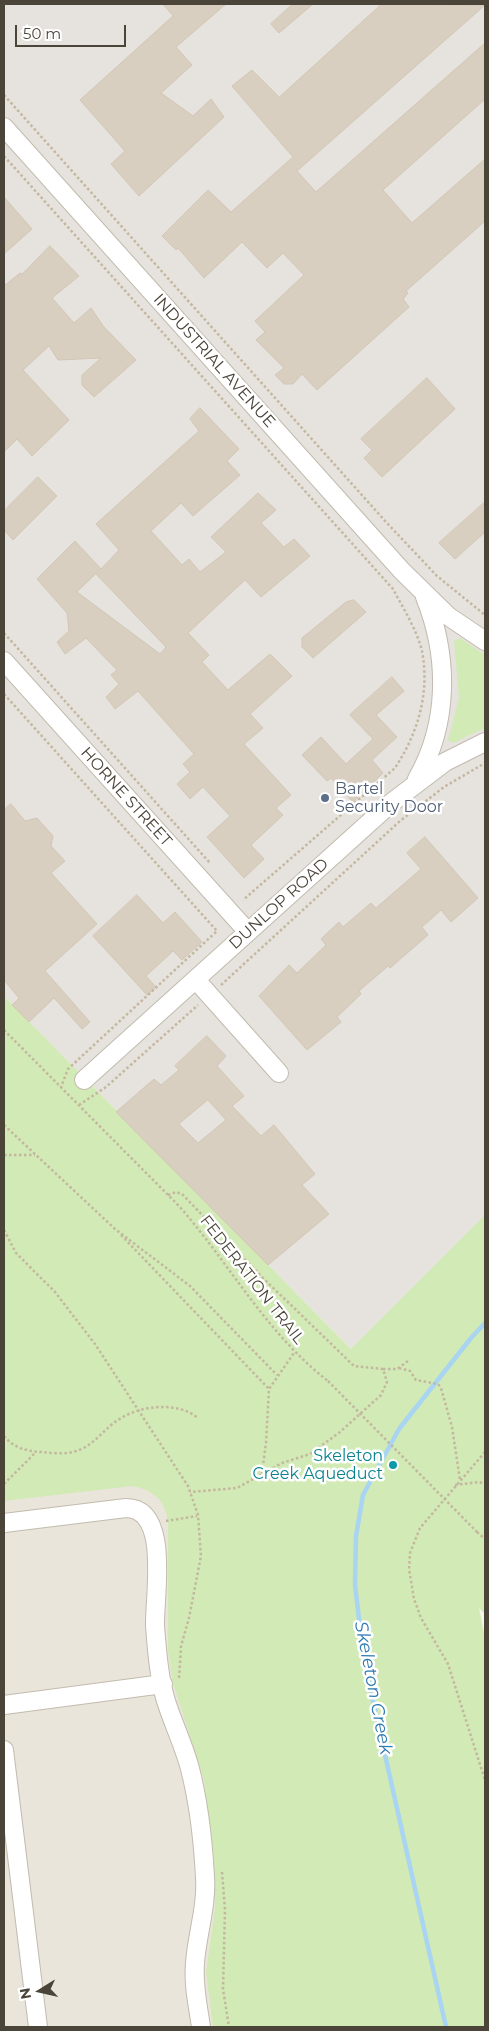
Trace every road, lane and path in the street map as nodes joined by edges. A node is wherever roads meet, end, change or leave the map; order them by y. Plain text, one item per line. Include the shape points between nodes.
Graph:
1 (4, 95) edge
2 (4, 127) edge
3 (4, 156) edge
4 (424, 595) junction
5 (485, 615) edge
6 (4, 633) edge
7 (485, 641) edge
8 (4, 661) edge
9 (4, 694) edge
10 (485, 742) edge
11 (485, 764) edge
12 (416, 782) junction
13 (212, 865) dead end
14 (238, 894) dead end
15 (248, 932) junction
16 (196, 980) junction
17 (210, 995) junction
18 (4, 1030) edge
19 (279, 1073) dead end
20 (84, 1080) dead end
21 (61, 1087) junction
22 (79, 1105) junction
23 (4, 1125) edge
24 (36, 1155) junction
25 (4, 1156) edge
26 (168, 1196) junction
27 (115, 1229) junction
28 (4, 1230) edge
29 (294, 1352) junction
30 (408, 1361) dead end
31 (399, 1368) junction
32 (383, 1369) junction
33 (277, 1375) junction
34 (269, 1389) junction
35 (138, 1410) junction
36 (198, 1418) dead end
37 (4, 1436) edge
38 (36, 1452) junction
39 (485, 1452) edge
40 (262, 1473) junction
41 (460, 1480) junction
42 (4, 1484) edge
43 (485, 1484) edge
44 (455, 1485) junction
45 (198, 1515) dead end
46 (148, 1518) junction
47 (4, 1522) edge
48 (485, 1540) edge
49 (162, 1684) junction
50 (4, 1705) edge
51 (4, 1750) edge
52 (485, 1780) edge
53 (38, 2027) edge
54 (201, 2027) edge

1 - 5 path via 386,522 437,576
2 - 4 street, INDUSTRIAL AVENUE
3 - 14 path via 393,589 422,651 424,694 416,727 396,768 244,902
4 - 7 street, INDUSTRIAL AVENUE
4 - 12 street, INDUSTRIAL AVENUE via 434,619 443,671 438,726 430,756
6 - 13 path
8 - 15 street, HORNE STREET
9 - 21 path via 218,931 68,1069
10 - 12 street, DUNLOP ROAD via 445,762
11 - 17 path via 444,788 400,821
12 - 15 street, DUNLOP ROAD
15 - 16 street, DUNLOP ROAD
16 - 17 street
16 - 20 street, DUNLOP ROAD
17 - 19 street
17 - 22 path via 100,1092
18 - 21 path, FEDERATION TRAIL
21 - 22 path, FEDERATION TRAIL
22 - 26 path, FEDERATION TRAIL
23 - 24 path
24 - 25 path
24 - 27 path
26 - 29 path, FEDERATION TRAIL via 196,1226 250,1300
26 - 32 path via 176,1192 182,1194 354,1366
27 - 33 path via 190,1286
27 - 34 path
28 - 35 path via 16,1253 55,1292 95,1344
29 - 33 path
29 - 48 path, FEDERATION TRAIL, bridge
30 - 31 path
31 - 32 path
31 - 41 path via 410,1371 416,1380 438,1384 441,1388 452,1427
32 - 40 path via 387,1382 381,1395 340,1432 310,1454
33 - 34 path
34 - 40 path
35 - 36 path via 172,1408
35 - 38 path via 117,1420 101,1436 78,1451
35 - 40 path via 190,1492 237,1488
37 - 38 path via 24,1452
38 - 42 path
39 - 41 path
41 - 44 path
43 - 44 path
44 - 52 path via 416,1534 409,1569 414,1599 421,1618 448,1664
45 - 46 path
46 - 47 street via 137,1509 126,1508
46 - 49 street via 157,1567 155,1625
49 - 50 street
49 - 54 street via 188,1765 201,1833 205,1897 195,1970
51 - 53 street

